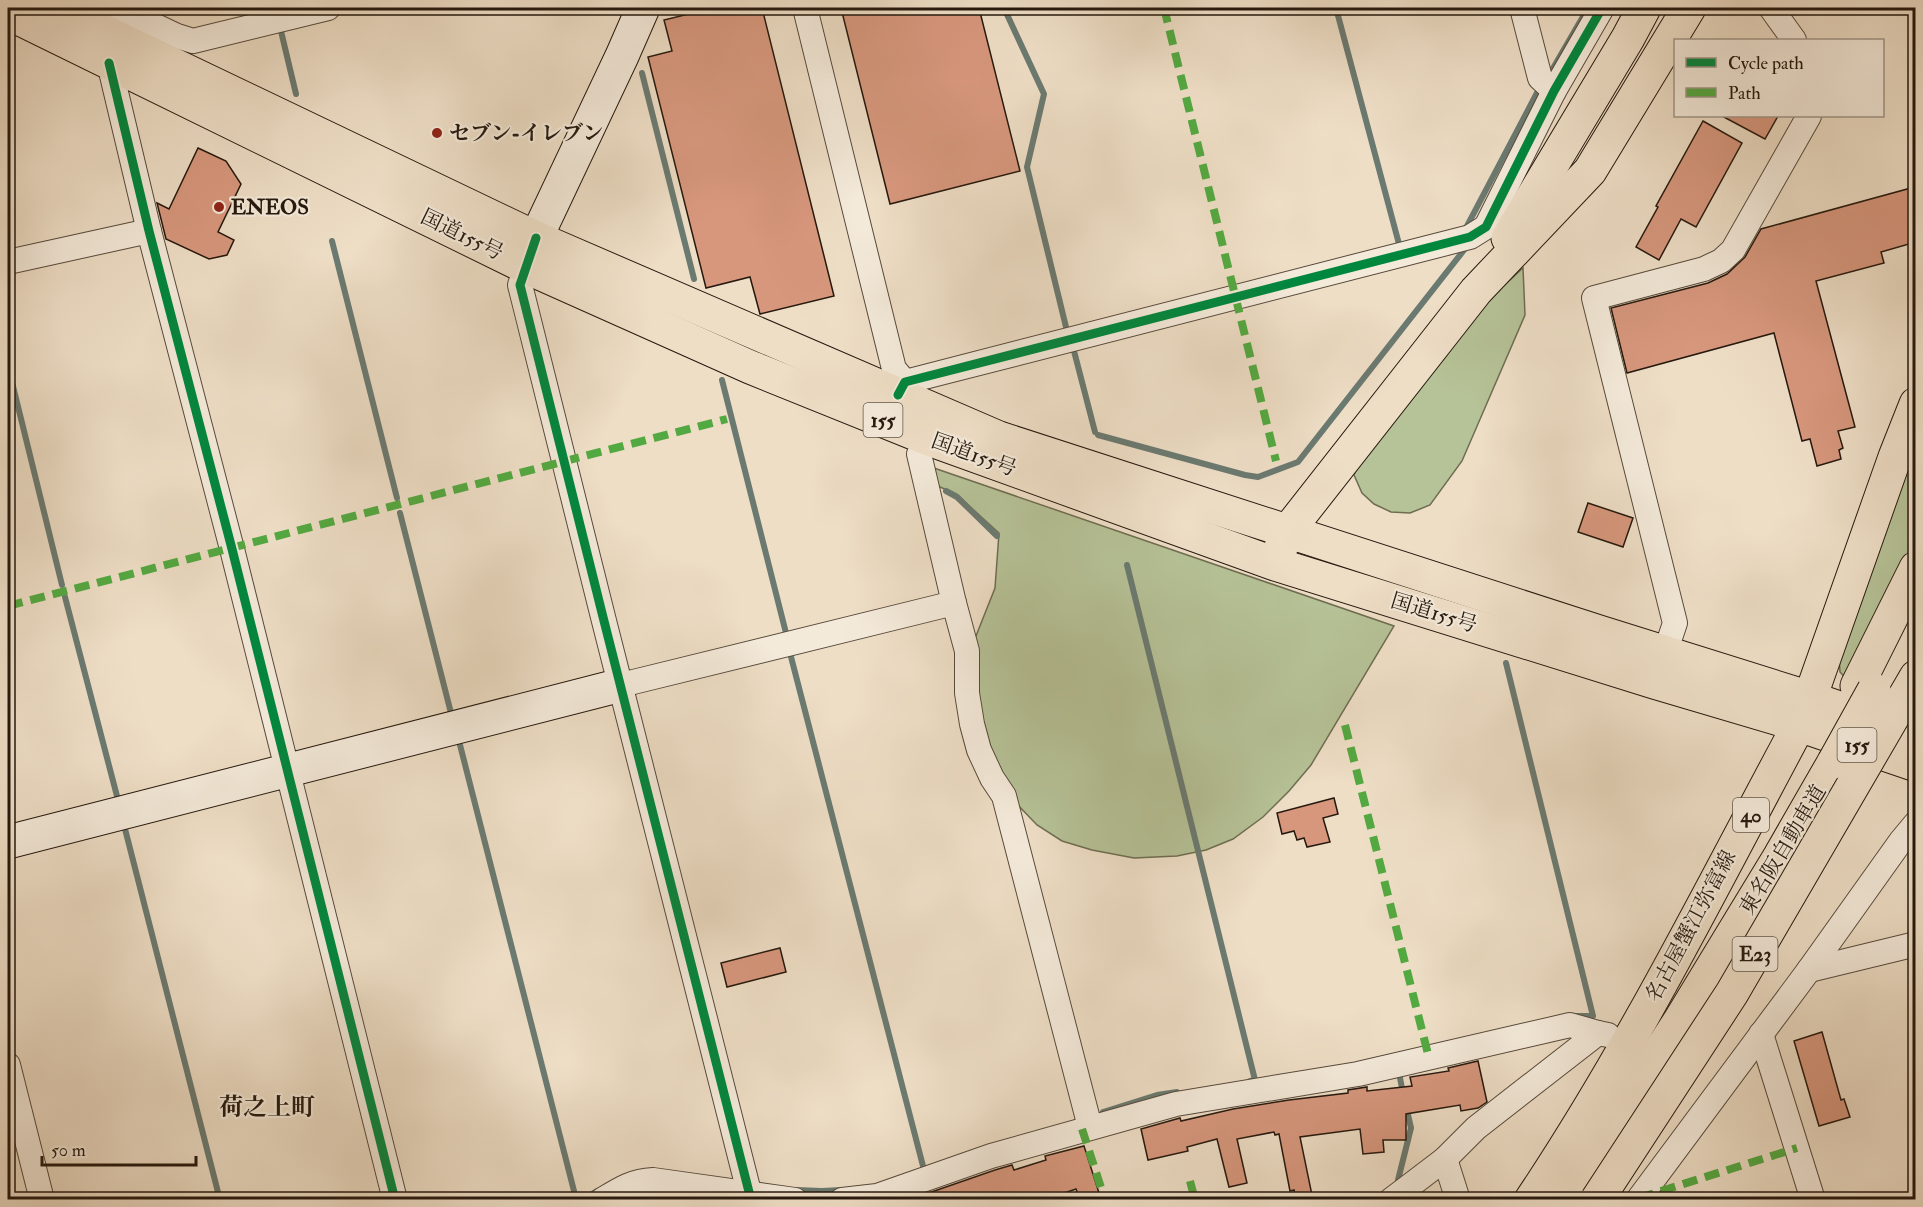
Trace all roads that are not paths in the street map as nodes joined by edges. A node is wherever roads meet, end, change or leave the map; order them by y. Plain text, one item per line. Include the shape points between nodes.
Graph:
1 (55, 8) edge
2 (328, 8) edge
3 (643, 8) edge
4 (805, 8) edge
5 (1522, 8) edge
6 (1602, 8) edge
7 (1644, 8) edge
8 (1650, 8) edge
9 (1689, 8) edge
10 (1697, 8) edge
11 (1771, 8) edge
12 (8, 13) edge
13 (102, 14) edge
14 (1628, 38) junction
15 (1793, 39) edge
16 (1661, 52) junction
17 (109, 63) junction
18 (1554, 91) junction
19 (1808, 117) edge
20 (149, 231) junction
21 (531, 252) junction
22 (8, 262) edge
23 (1476, 291) junction
24 (902, 388) junction
25 (1916, 404) edge
26 (926, 438) junction
27 (1287, 532) junction
28 (1275, 564) junction
29 (1916, 568) edge
30 (954, 603) junction
31 (1916, 616) edge
32 (1665, 653) junction
33 (621, 685) junction
34 (1893, 694) edge
35 (1804, 711) junction
36 (1916, 734) edge
37 (1916, 765) edge
38 (288, 771) junction
39 (1916, 823) edge
40 (8, 842) edge
41 (1916, 944) edge
42 (1809, 970) junction
43 (1598, 1033) junction
44 (1761, 1034) junction
45 (1631, 1039) junction
46 (8, 1065) edge
47 (1090, 1127) junction
48 (1445, 1159) junction
49 (749, 1192) junction
50 (42, 1200) edge
51 (395, 1200) edge
52 (602, 1200) edge
53 (795, 1200) edge
54 (842, 1200) edge
55 (1391, 1200) edge
56 (1458, 1200) edge
57 (1531, 1200) edge
58 (1563, 1200) edge
59 (1597, 1200) edge
60 (1638, 1200) edge
61 (1813, 1200) edge

1 - 13 main road, 国道155号 / 155
2 - 13 street via 193,41
3 - 21 street
4 - 24 street via 894,369
5 - 18 street via 1540,78
6 - 18 street
7 - 14 main road
8 - 14 main road
9 - 16 main road
10 - 16 main road
11 - 15 street
12 - 17 main road, 国道155号 / 155
13 - 21 main road, 国道155号 / 155
14 - 23 main road
16 - 23 main road via 1590,171
17 - 20 street
17 - 21 main road, 国道155号 / 155
18 - 24 street via 1486,227 1470,237
19 - 32 street via 1733,250 1721,261 1594,298 1675,623
20 - 22 street
20 - 38 street
21 - 24 main road, 国道155号 / 155
21 - 26 main road, 国道155号 / 155 via 750,367
21 - 33 street via 520,285
23 - 27 main road
24 - 27 main road, 国道155号 / 155 via 999,438
25 - 35 main road, 名古屋蟹江弥富線 / 40
26 - 28 main road, 国道155号 / 155
26 - 30 street via 919,454
27 - 28 main road
27 - 32 main road, 国道155号 / 155
28 - 35 main road, 国道155号 / 155 via 1643,679
29 - 34 main road
30 - 33 street
30 - 47 street via 967,651 972,724 979,750 1004,796
31 - 34 main road, 東名阪自動車道 / E23
32 - 35 main road, 国道155号 / 155
33 - 38 street
33 - 49 street
34 - 58 main road, 東名阪自動車道 / E23, bridge via 1834,762 1678,1022
34 - 59 main road, 東名阪自動車道 / E23, bridge via 1732,993
35 - 36 main road, 国道155号 / 155
35 - 37 main road, 国道155号 / 155
35 - 45 main road, 名古屋蟹江弥富線 / 40
38 - 40 street
38 - 51 street
39 - 42 street
41 - 42 street
42 - 44 street
43 - 45 street
43 - 47 street via 1570,1025 1358,1074 1176,1104
43 - 48 street via 1476,1128
44 - 60 street
44 - 61 street
45 - 57 main road, 名古屋蟹江弥富線 / 40
46 - 50 street
47 - 54 street via 877,1196
48 - 55 street
48 - 56 street
49 - 52 street via 653,1180 626,1186
49 - 53 street

